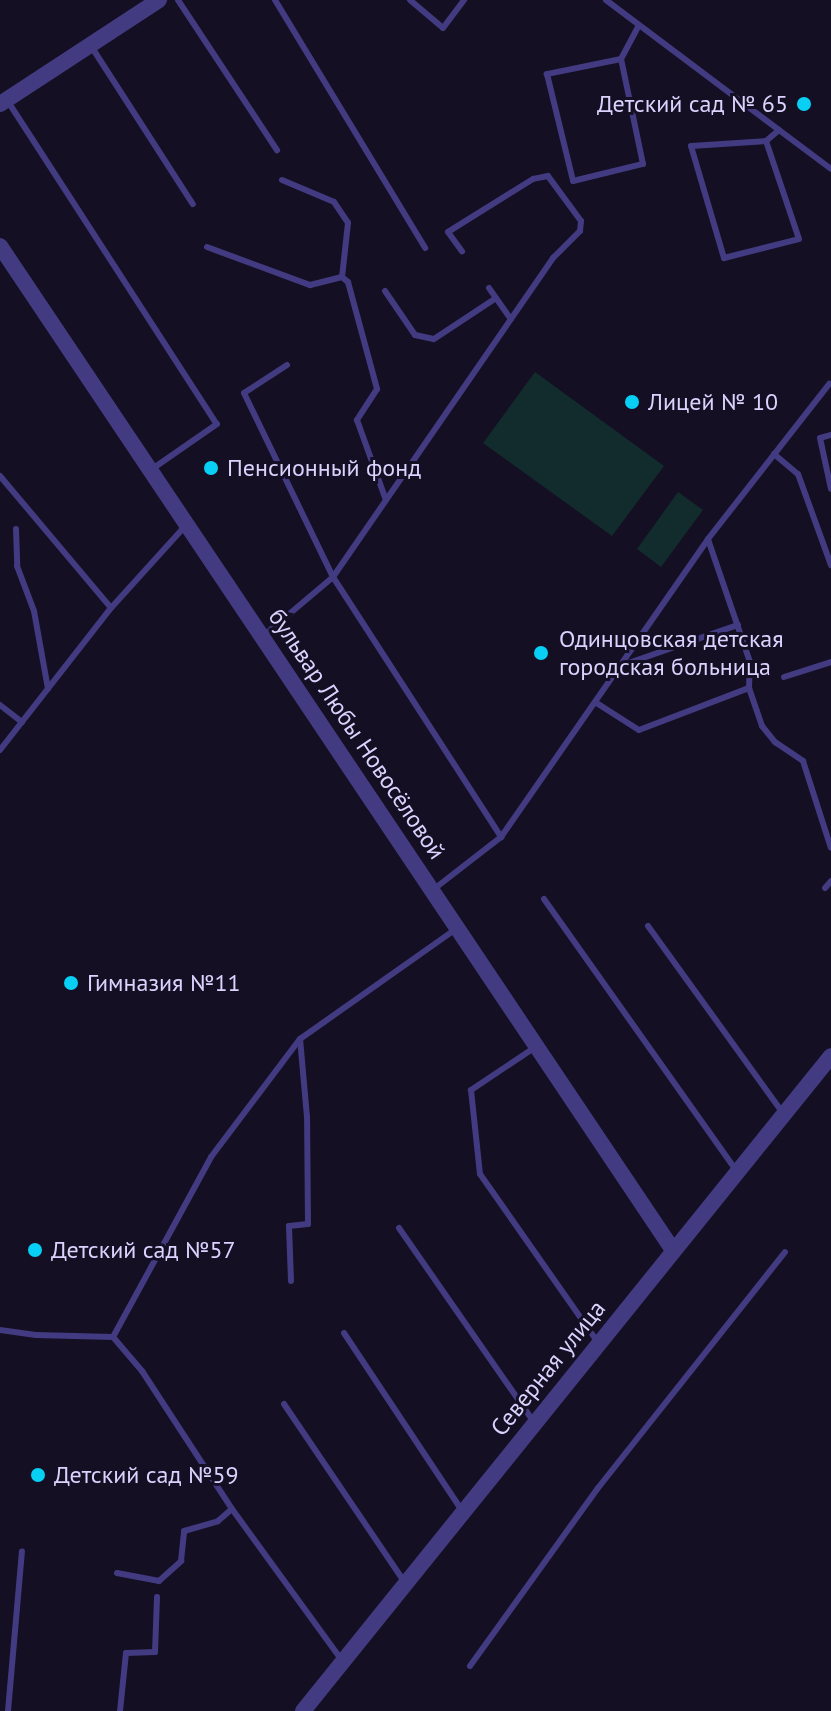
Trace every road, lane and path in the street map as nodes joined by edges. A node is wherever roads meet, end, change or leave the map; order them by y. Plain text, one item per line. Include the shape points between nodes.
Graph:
1 (159, 0) edge
2 (178, 0) edge
3 (275, 0) edge
4 (410, 0) edge
5 (464, 0) edge
6 (606, 0) edge
7 (639, 25) junction
8 (90, 45) junction
9 (621, 59) junction
10 (4, 102) edge
11 (779, 130) junction
12 (766, 141) junction
13 (277, 150) dead end
14 (831, 169) edge
15 (282, 180) dead end
16 (193, 204) dead end
17 (0, 246) edge
18 (207, 247) dead end
19 (425, 248) dead end
20 (462, 251) dead end
21 (342, 277) junction
22 (489, 288) dead end
23 (385, 291) dead end
24 (496, 298) junction
25 (511, 319) junction
26 (287, 365) dead end
27 (829, 384) edge
28 (831, 435) edge
29 (774, 454) junction
30 (150, 470) junction
31 (0, 476) edge
32 (831, 489) edge
33 (386, 500) junction
34 (187, 525) junction
35 (16, 529) dead end
36 (708, 539) junction
37 (831, 565) edge
38 (333, 577) junction
39 (111, 608) junction
40 (738, 625) junction
41 (262, 637) junction
42 (831, 662) edge
43 (620, 666) junction
44 (784, 677) dead end
45 (749, 688) junction
46 (48, 689) junction
47 (595, 702) junction
48 (0, 705) edge
49 (22, 722) junction
50 (0, 750) edge
51 (501, 837) junction
52 (831, 848) edge
53 (831, 881) edge
54 (825, 888) dead end
55 (432, 890) junction
56 (544, 899) dead end
57 (648, 926) dead end
58 (458, 928) junction
59 (300, 1039) junction
60 (537, 1046) junction
61 (831, 1056) edge
62 (784, 1114) junction
63 (737, 1172) junction
64 (399, 1228) dead end
65 (673, 1250) junction
66 (785, 1252) dead end
67 (291, 1281) dead end
68 (0, 1330) edge
69 (344, 1333) dead end
70 (113, 1337) junction
71 (599, 1344) junction
72 (284, 1404) dead end
73 (535, 1424) junction
74 (232, 1509) junction
75 (463, 1512) junction
76 (22, 1552) dead end
77 (117, 1573) dead end
78 (406, 1584) junction
79 (157, 1597) dead end
80 (343, 1662) junction
81 (470, 1666) dead end
82 (8, 1711) edge
83 (120, 1711) edge
84 (303, 1711) edge

1 - 8 street
2 - 13 lane
3 - 19 lane
4 - 5 lane via 443,28
6 - 7 lane
7 - 9 lane
7 - 11 lane
8 - 10 street
8 - 16 lane
9 - 9 lane via 643,164 573,181 547,74
10 - 30 lane via 217,424
11 - 12 lane
11 - 14 lane
12 - 12 lane via 799,239 724,258 691,146
15 - 21 lane via 334,202 348,223
17 - 30 street, бульвар Любы Новосёловой
18 - 21 lane via 310,285
20 - 25 lane via 448,232 533,179 548,176 581,221 580,231 553,258
21 - 33 lane via 348,282 377,389 357,420
22 - 24 lane
23 - 24 lane via 415,335 434,339
24 - 25 lane
25 - 33 lane
26 - 38 lane via 244,393
27 - 29 lane
28 - 32 lane via 820,438
29 - 36 lane
29 - 37 lane via 798,474
30 - 34 street, бульвар Любы Новосёловой
31 - 39 lane
33 - 38 lane
34 - 39 lane
34 - 41 street, бульвар Любы Новосёловой
35 - 46 lane via 17,566 34,611
36 - 40 lane
36 - 43 lane
38 - 41 lane
38 - 51 lane
39 - 46 lane
40 - 43 lane
40 - 45 lane via 750,662
41 - 55 street, бульвар Любы Новосёловой
42 - 44 lane
43 - 47 lane
45 - 47 lane via 639,730
45 - 52 lane via 762,726 803,761
46 - 49 lane
47 - 51 lane
48 - 49 lane
49 - 50 lane
51 - 55 lane
53 - 54 lane
55 - 58 street, бульвар Любы Новосёловой
56 - 63 lane
57 - 62 lane
58 - 59 lane
58 - 60 street, бульвар Любы Новосёловой
59 - 67 lane via 308,1224 289,1226
59 - 70 lane via 211,1157
60 - 65 street, бульвар Любы Новосёловой
60 - 71 lane via 471,1090 480,1174
61 - 62 street, Северная улица
62 - 63 street, Северная улица
63 - 65 street, Северная улица
64 - 73 lane
65 - 71 street, Северная улица
66 - 81 lane via 598,1488
68 - 70 lane
69 - 75 lane
70 - 74 lane via 142,1371
71 - 73 street, Северная улица
72 - 78 lane
73 - 75 street, Северная улица
74 - 77 lane via 218,1521 184,1531 181,1561 159,1581
74 - 80 lane
75 - 78 street, Северная улица
76 - 82 lane
78 - 80 street, Северная улица
79 - 83 lane via 155,1652 126,1653
80 - 84 street, Северная улица

